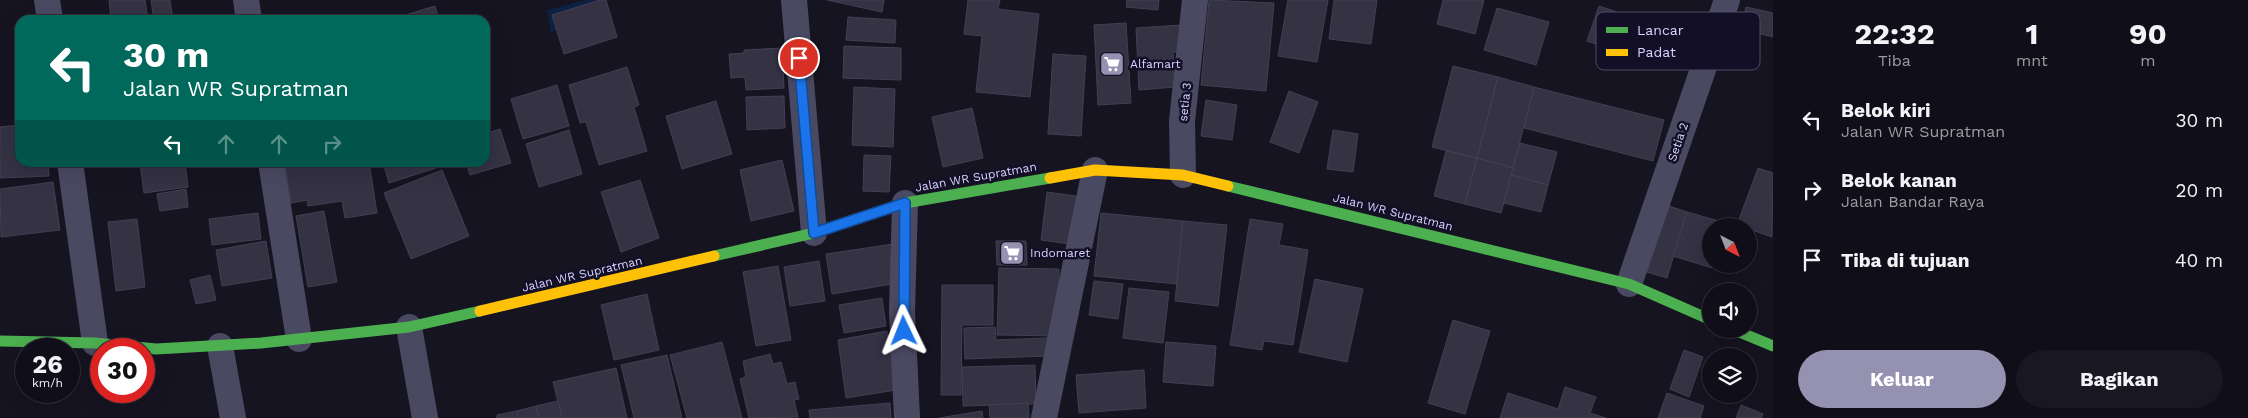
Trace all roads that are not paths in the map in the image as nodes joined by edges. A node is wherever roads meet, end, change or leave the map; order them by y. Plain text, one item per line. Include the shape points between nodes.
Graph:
1 (47, 0) edge
2 (246, 0) edge
3 (794, 0) edge
4 (1195, 0) edge
5 (1727, 0) edge
6 (1723, 12) edge
7 (49, 15) edge
8 (248, 15) edge
9 (1703, 70) edge
10 (71, 167) edge
11 (272, 167) edge
12 (1095, 170) junction
13 (1183, 175) junction
14 (905, 203) junction
15 (814, 233) junction
16 (1629, 284) junction
17 (1702, 316) edge
18 (409, 327) junction
19 (94, 338) edge
20 (1754, 338) edge
21 (299, 339) junction
22 (0, 341) edge
23 (90, 343) edge
24 (220, 346) junction
25 (1773, 346) edge
26 (155, 349) edge
27 (233, 418) edge
28 (425, 418) edge
29 (907, 418) edge
30 (1044, 418) edge

1 - 7 street
2 - 8 street
3 - 15 street
4 - 13 street, setia 3 via 1182,121
5 - 6 street, Setia 2
9 - 16 street, Setia 2
10 - 19 street
11 - 21 street
12 - 13 highway, Jalan WR Supratman
12 - 14 highway, Jalan WR Supratman
12 - 30 street
13 - 16 highway, Jalan WR Supratman
14 - 15 highway, Jalan WR Supratman
14 - 29 street via 902,312
15 - 18 highway, Jalan WR Supratman
16 - 17 highway, Jalan WR Supratman
18 - 21 highway, Jalan WR Supratman
18 - 28 street
20 - 25 highway
21 - 24 highway, Jalan WR Supratman
22 - 23 highway, Jalan WR Supratman
24 - 26 highway, Jalan WR Supratman
24 - 27 street

